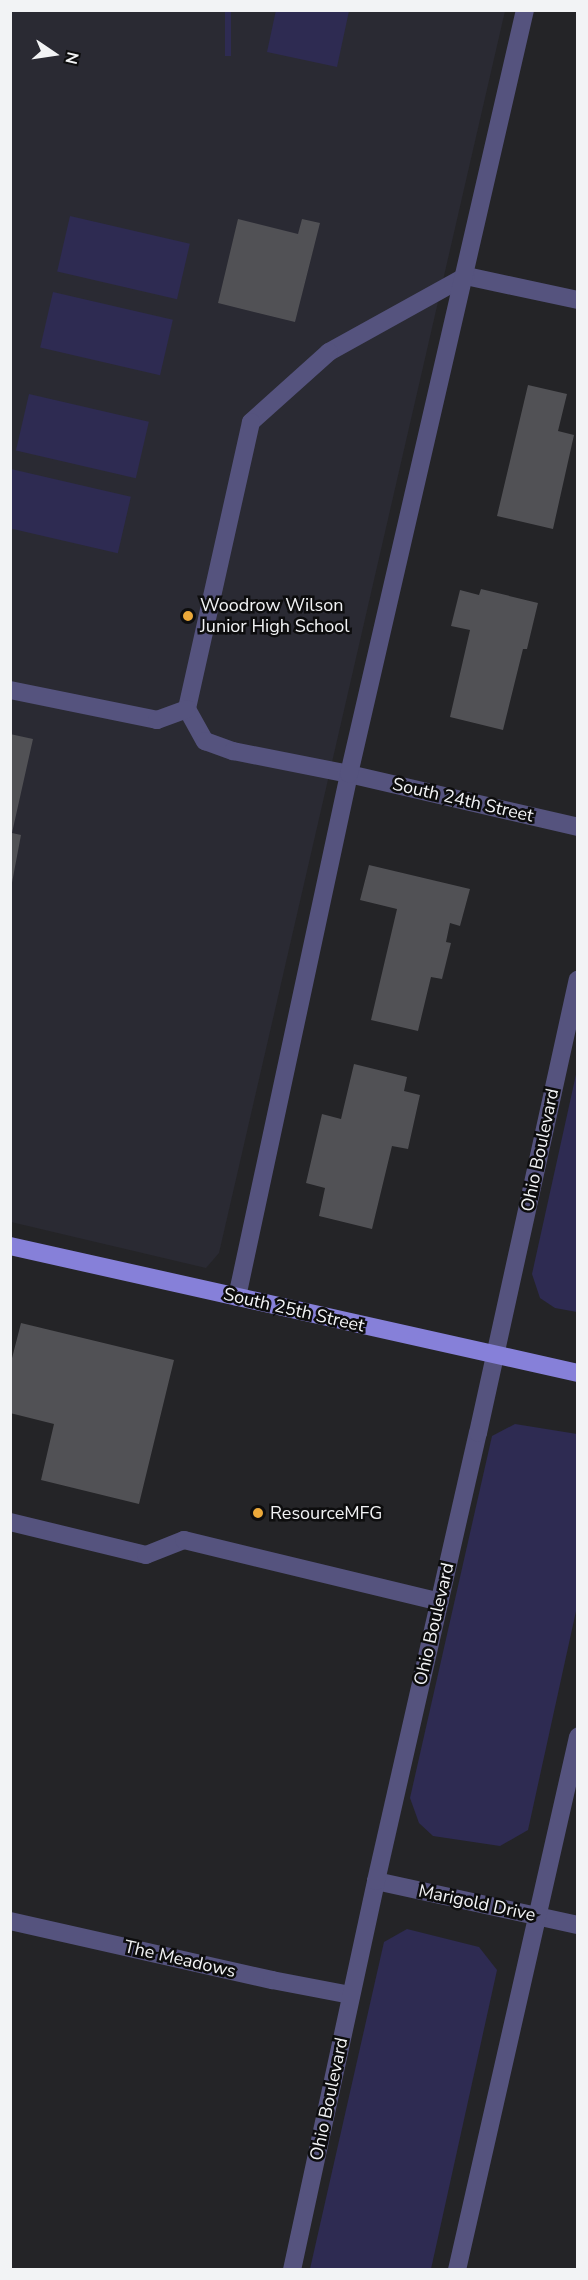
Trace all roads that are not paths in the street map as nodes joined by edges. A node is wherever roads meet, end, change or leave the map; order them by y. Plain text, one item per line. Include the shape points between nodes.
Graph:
1 (525, 10) edge
2 (466, 276) junction
3 (578, 300) edge
4 (10, 690) edge
5 (187, 709) junction
6 (349, 774) junction
7 (578, 827) edge
8 (578, 980) edge
9 (10, 1246) edge
10 (237, 1297) junction
11 (496, 1356) junction
12 (578, 1373) edge
13 (10, 1522) edge
14 (440, 1602) junction
15 (578, 1737) edge
16 (376, 1881) junction
17 (537, 1915) junction
18 (10, 1921) edge
19 (578, 1924) edge
20 (351, 1995) junction
21 (292, 2270) edge
22 (457, 2270) edge

1 - 2 street
2 - 3 street
2 - 5 street via 329,352 251,422
2 - 6 street
4 - 5 street via 157,720
5 - 6 street, South 24th Street via 206,741 233,751
6 - 7 street, South 24th Street
6 - 10 street
8 - 11 street, Ohio Boulevard
9 - 10 main road, South 25th Street
10 - 11 main road, South 25th Street
11 - 12 main road, South 25th Street
11 - 14 street, Ohio Boulevard
13 - 14 street via 146,1555 184,1540
14 - 16 street, Ohio Boulevard
15 - 17 street
16 - 17 street, Marigold Drive
16 - 20 street, Ohio Boulevard
17 - 19 street, Marigold Drive
17 - 22 street
18 - 20 street, The Meadows
20 - 21 street, Ohio Boulevard

